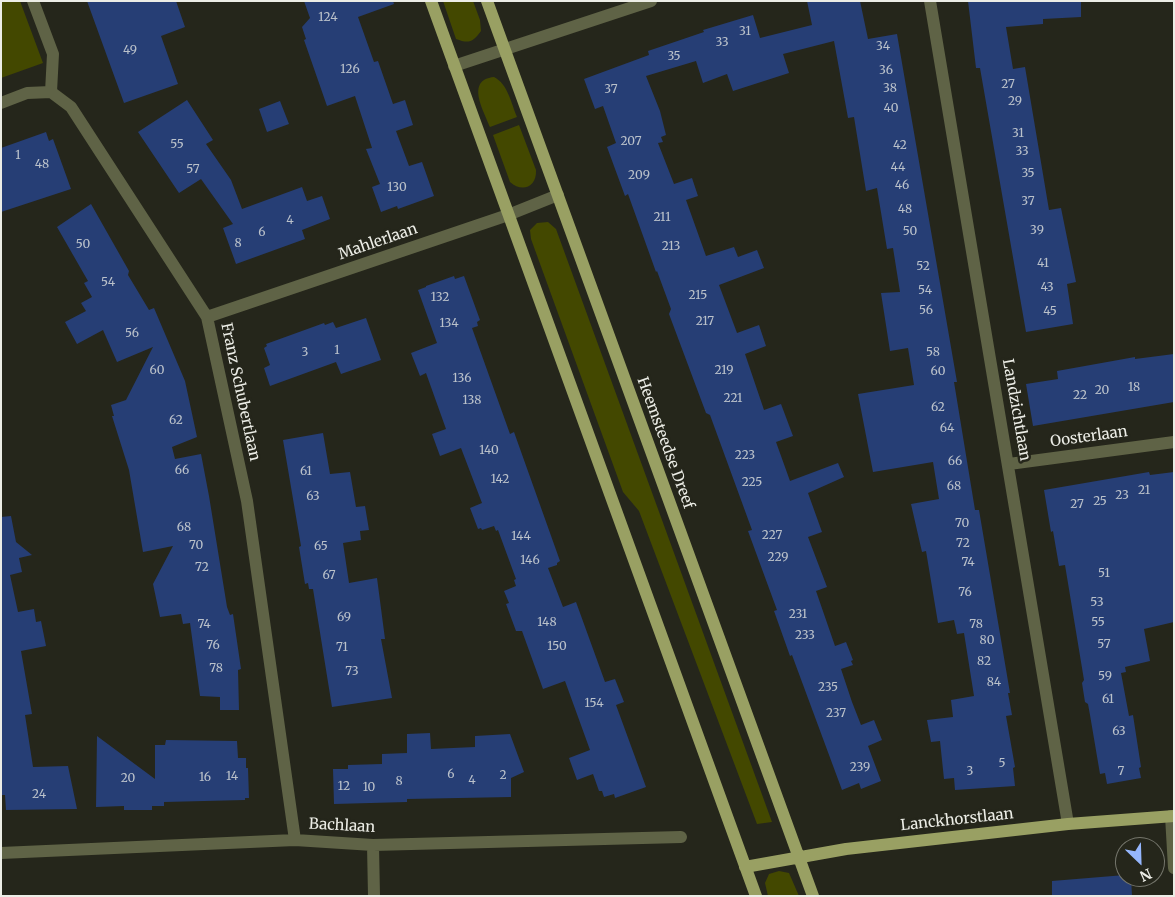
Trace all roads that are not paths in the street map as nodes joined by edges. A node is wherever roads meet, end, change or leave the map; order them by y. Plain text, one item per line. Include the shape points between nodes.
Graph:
1 (33, 1) edge
2 (430, 1) edge
3 (487, 1) edge
4 (651, 1) edge
5 (930, 1) edge
6 (505, 49) junction
7 (454, 66) junction
8 (51, 92) junction
9 (1, 103) edge
10 (558, 195) junction
11 (508, 215) junction
12 (207, 317) junction
13 (1174, 442) edge
14 (1009, 464) junction
15 (1172, 816) edge
16 (1068, 824) junction
17 (681, 837) dead end
18 (296, 840) junction
19 (373, 845) junction
20 (1, 853) edge
21 (799, 858) junction
22 (746, 867) junction
23 (1174, 868) edge
24 (374, 896) edge
25 (756, 896) edge
26 (813, 896) edge

1 - 8 street via 53,54
2 - 7 main road
3 - 6 main road, Heemsteedse Dreef
4 - 6 street
5 - 14 street, Landzichtlaan
6 - 7 street
6 - 10 main road, Heemsteedse Dreef
7 - 11 main road
8 - 9 street via 27,94
8 - 12 street, Franz Schubertlaan via 71,107
10 - 11 street, Mahlerlaan
10 - 21 main road, Heemsteedse Dreef
11 - 12 street, Mahlerlaan
11 - 22 main road
12 - 18 street, Franz Schubertlaan via 247,502
13 - 14 street, Oosterlaan
14 - 16 street, Landzichtlaan
15 - 16 main road, Lanckhorstlaan
15 - 23 street
16 - 21 main road, Lanckhorstlaan via 846,849
17 - 19 street, Bachlaan
18 - 19 street, Bachlaan
18 - 20 street, Bachlaan
19 - 24 street
21 - 22 main road, Lanckhorstlaan
21 - 26 main road, Heemsteedse Dreef
22 - 25 main road

